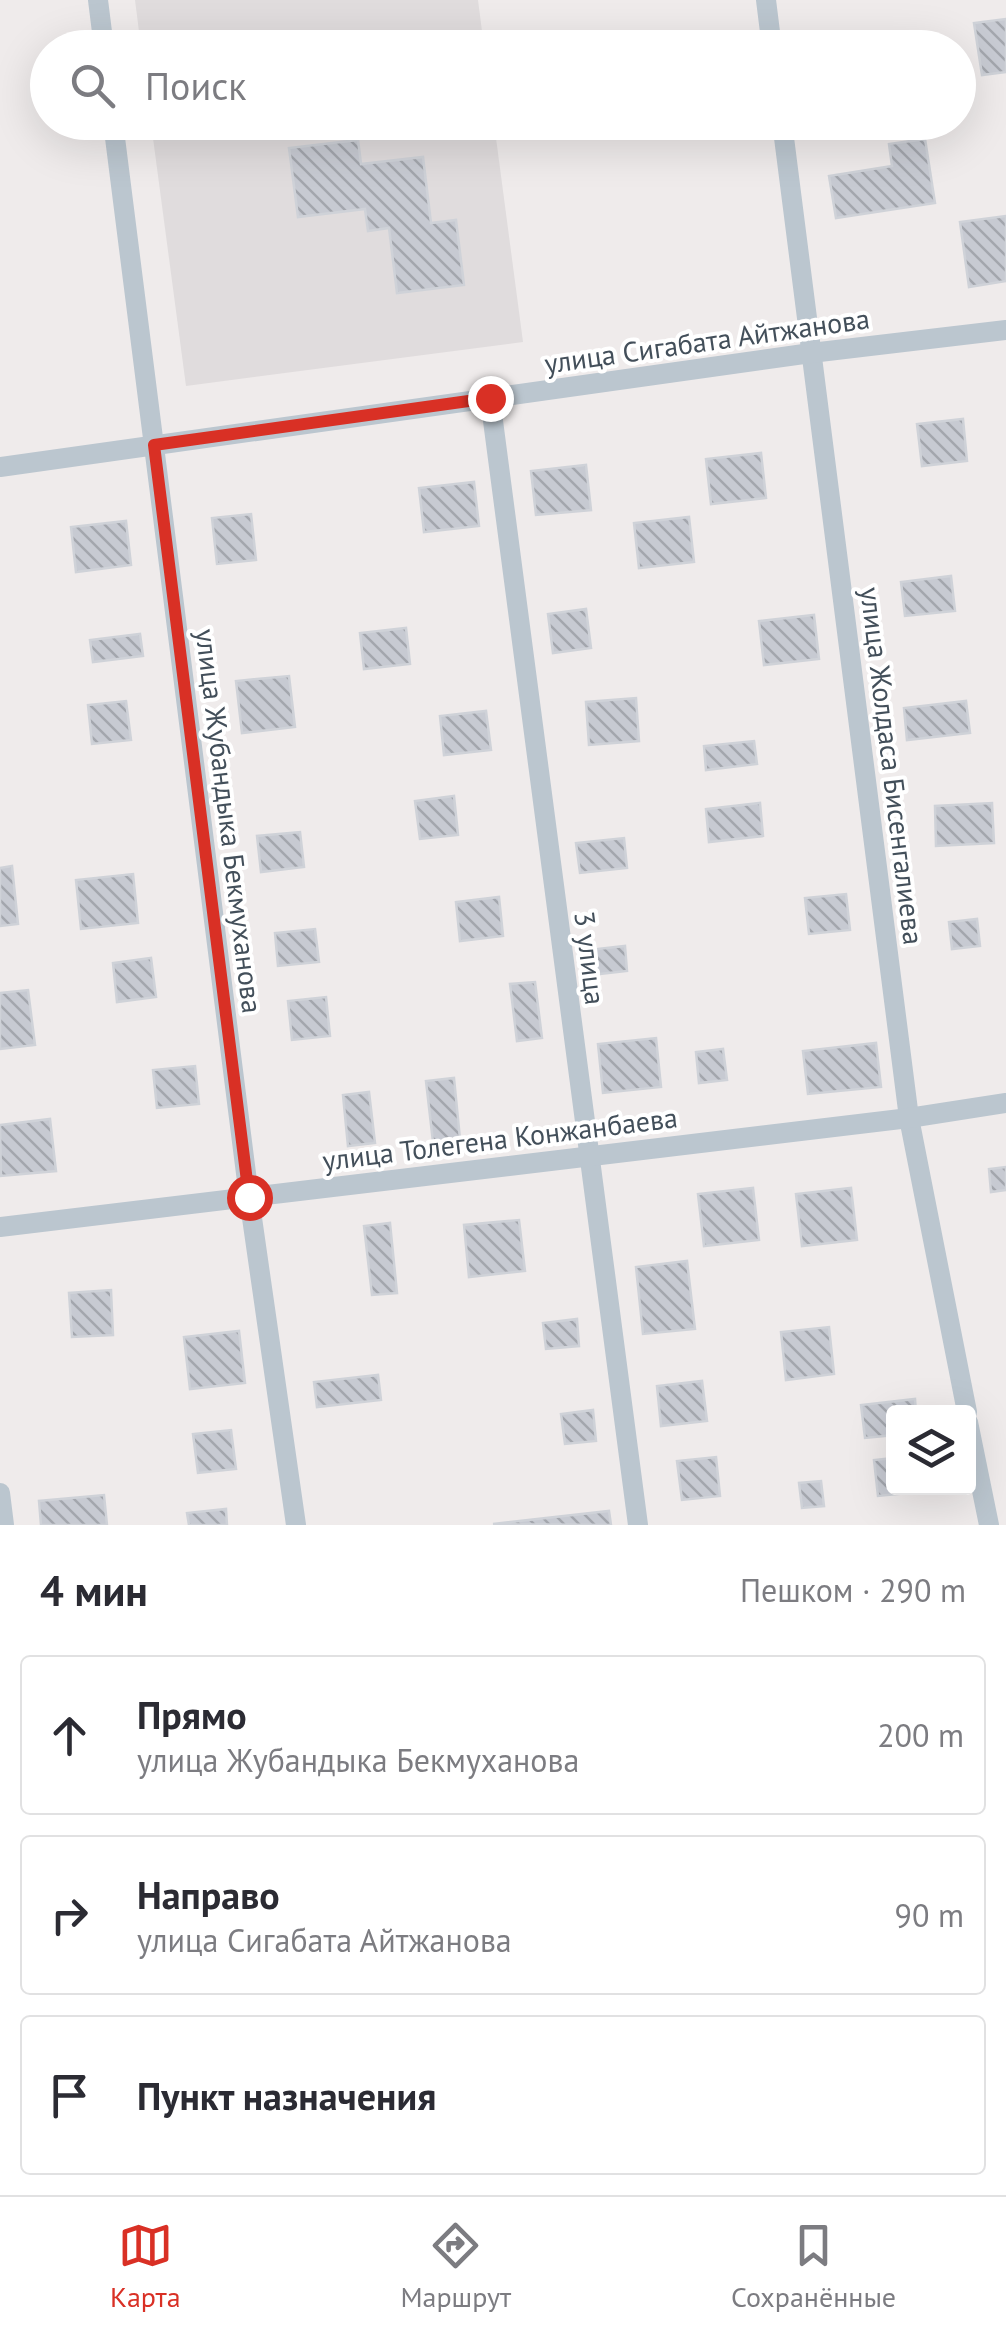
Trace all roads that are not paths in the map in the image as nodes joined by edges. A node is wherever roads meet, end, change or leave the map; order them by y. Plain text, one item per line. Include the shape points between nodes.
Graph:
1 (98, 0) edge
2 (766, 0) edge
3 (102, 30) edge
4 (770, 30) edge
5 (115, 140) edge
6 (784, 140) edge
7 (1006, 330) edge
8 (811, 353) junction
9 (490, 398) junction
10 (154, 445) junction
11 (0, 467) edge
12 (1006, 1103) edge
13 (909, 1118) junction
14 (588, 1156) junction
15 (249, 1197) junction
16 (0, 1227) edge
17 (966, 1405) edge
18 (976, 1461) edge
19 (0, 1493) edge
20 (4, 1525) edge
21 (296, 1525) edge
22 (638, 1525) edge
23 (989, 1525) edge

1 - 3 street
2 - 4 street
5 - 10 street, улица Жубандыка Бекмуханова
6 - 8 street, улица Жолдаса Бисенгалиева
7 - 8 street, улица Сигабата Айтжанова
8 - 9 street, улица Сигабата Айтжанова
8 - 13 street, улица Жолдаса Бисенгалиева
9 - 10 street, улица Сигабата Айтжанова
9 - 14 street, 3 улица
10 - 11 street, улица Сигабата Айтжанова
10 - 15 street, улица Жубандыка Бекмуханова
12 - 13 street, улица Толегена Конжанбаева
13 - 14 street, улица Толегена Конжанбаева
13 - 17 street, улица Жолдаса Бисенгалиева
14 - 15 street, улица Толегена Конжанбаева
14 - 22 street, 3 улица
15 - 16 street, улица Толегена Конжанбаева
15 - 21 street, улица Жубандыка Бекмуханова
18 - 23 street
19 - 20 street

